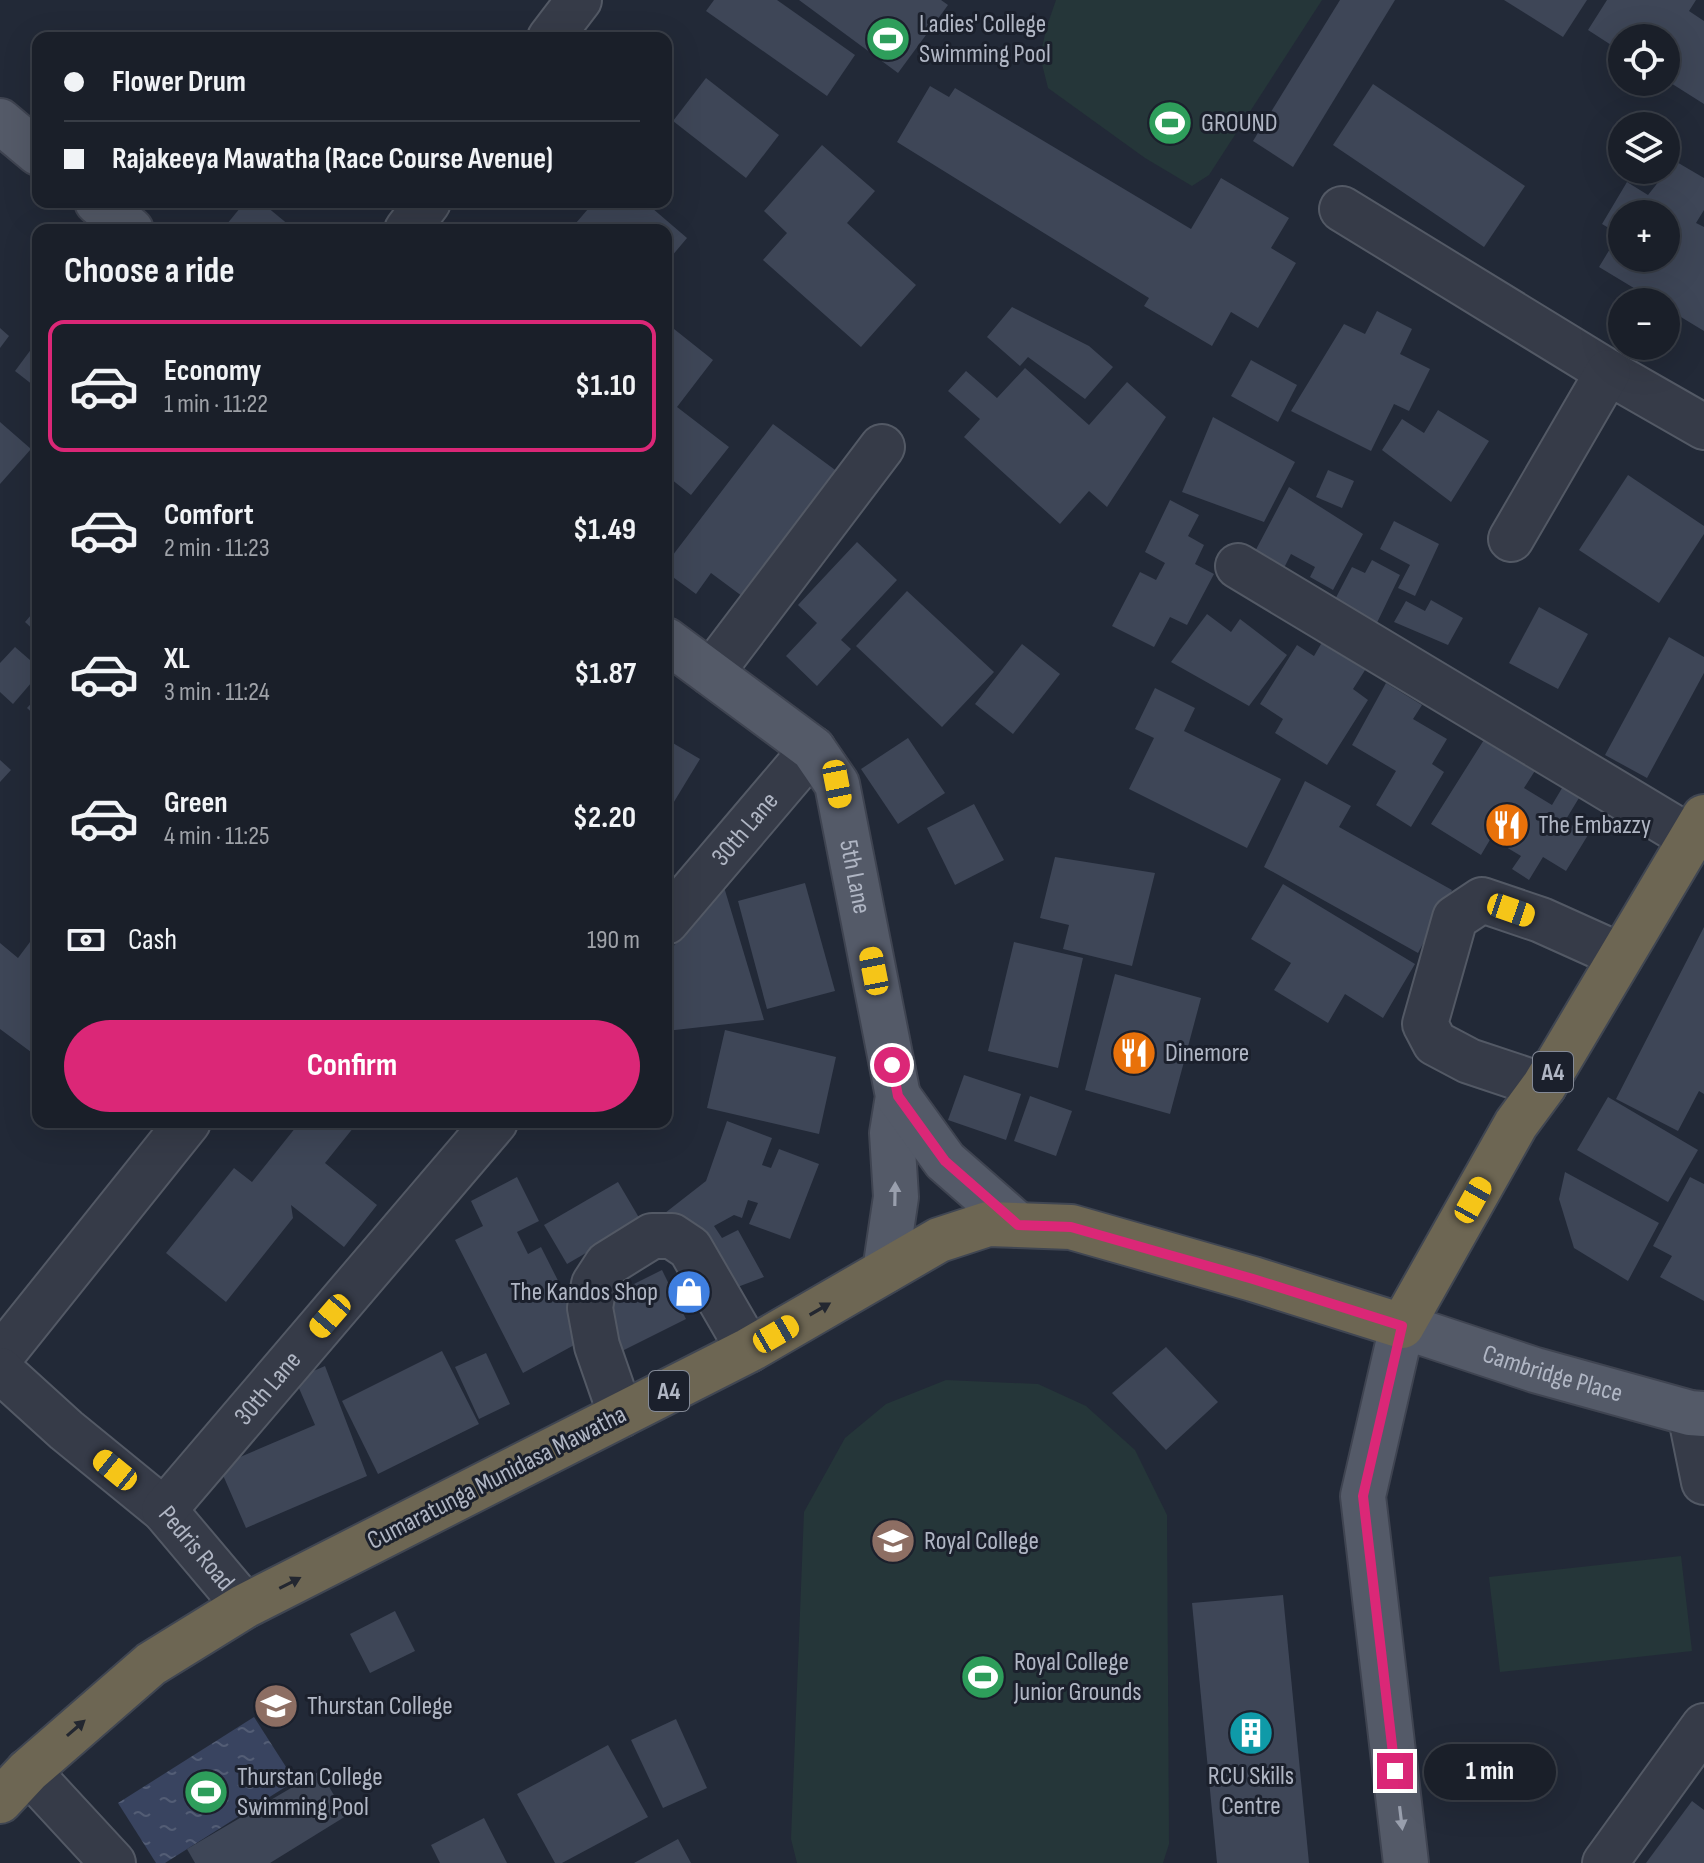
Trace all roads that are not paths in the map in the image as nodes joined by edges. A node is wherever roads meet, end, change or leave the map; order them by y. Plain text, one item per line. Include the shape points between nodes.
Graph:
1 (579, 0) edge
2 (555, 32) edge
3 (0, 121) edge
4 (32, 148) edge
5 (104, 208) edge
6 (1342, 209) dead end
7 (124, 224) edge
8 (1608, 372) junction
9 (1704, 427) edge
10 (882, 447) dead end
11 (1511, 539) dead end
12 (1238, 566) dead end
13 (672, 644) edge
14 (711, 673) junction
15 (813, 749) junction
16 (1698, 828) edge
17 (672, 909) edge
18 (1621, 956) junction
19 (1544, 1086) junction
20 (898, 1096) junction
21 (183, 1128) edge
22 (490, 1128) edge
23 (1018, 1225) junction
24 (885, 1271) junction
25 (1402, 1326) junction
26 (749, 1350) junction
27 (0, 1357) edge
28 (0, 1370) edge
29 (1697, 1414) edge
30 (621, 1415) junction
31 (1704, 1482) edge
32 (164, 1510) junction
33 (245, 1606) junction
34 (1704, 1726) edge
35 (14, 1786) edge
36 (113, 1863) edge
37 (1406, 1863) edge
38 (1605, 1863) edge

1 - 2 street
3 - 4 main road
5 - 7 main road
6 - 8 street
8 - 9 street
8 - 11 street
10 - 14 street
12 - 16 street
13 - 14 main road, 5th Lane
14 - 15 main road, 5th Lane
15 - 17 street, 30th Lane
15 - 20 main road, 5th Lane via 837,784
16 - 18 highway, A4
18 - 19 highway, A4
18 - 19 street via 1482,900 1455,918 1425,1024 1435,1043 1469,1061
19 - 25 highway, A4 via 1516,1124
20 - 23 main road, 5th Lane via 945,1161
24 -> 20 main road, 5th Lane via 896,1197 892,1133
21 - 27 street
22 - 32 street, 30th Lane
23 - 24 highway, Cumaratunga Munidasa Mawatha / A4 via 988,1224 939,1240
23 - 25 highway, Cumaratunga Munidasa Mawatha / A4 via 1071,1227
26 -> 24 highway, Cumaratunga Munidasa Mawatha / A4
25 - 29 main road, Cambridge Place via 1535,1370
25 -> 37 main road via 1363,1496
26 - 30 highway, Cumaratunga Munidasa Mawatha / A4
26 - 30 street via 690,1248 672,1236 652,1236 607,1264 594,1284 590,1308 597,1346
28 - 32 street, Pedris Road
29 - 31 street
33 -> 30 highway, Cumaratunga Munidasa Mawatha / A4
32 - 33 street, Pedris Road
35 -> 33 highway, Cumaratunga Munidasa Mawatha / A4 via 151,1664
34 - 38 street
35 - 36 street

